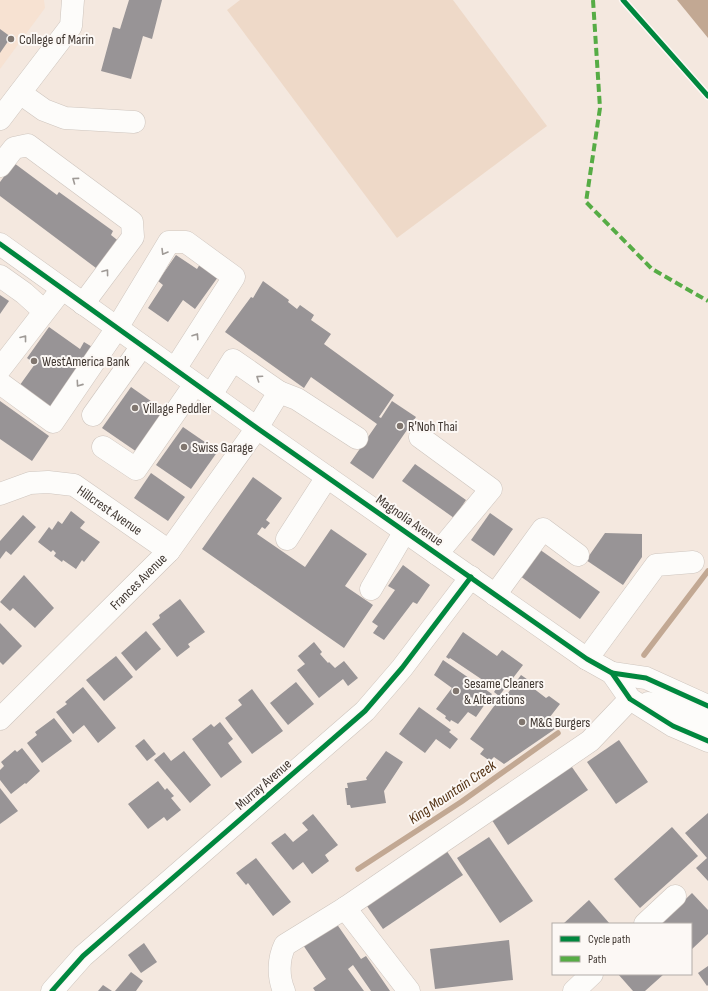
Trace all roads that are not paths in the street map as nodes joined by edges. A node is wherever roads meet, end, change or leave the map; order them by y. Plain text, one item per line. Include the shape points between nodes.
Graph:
1 (73, 0) edge
2 (20, 93) junction
3 (0, 119) edge
4 (134, 122) dead end
5 (0, 166) edge
6 (0, 244) edge
7 (0, 276) edge
8 (62, 288) junction
9 (83, 304) junction
10 (44, 311) junction
11 (117, 328) junction
12 (142, 346) junction
13 (0, 369) edge
14 (175, 369) junction
15 (0, 383) edge
16 (203, 389) junction
17 (279, 392) junction
18 (93, 415) dead end
19 (257, 428) junction
20 (420, 437) dead end
21 (357, 438) dead end
22 (103, 447) dead end
23 (327, 477) junction
24 (0, 494) edge
25 (405, 531) junction
26 (287, 540) dead end
27 (169, 551) junction
28 (437, 554) junction
29 (578, 554) dead end
30 (693, 562) dead end
31 (471, 577) junction
32 (371, 589) dead end
33 (495, 595) junction
34 (587, 659) junction
35 (612, 673) junction
36 (630, 699) junction
37 (708, 706) edge
38 (0, 719) edge
39 (708, 722) edge
40 (708, 741) edge
41 (675, 896) dead end
42 (345, 908) junction
43 (646, 923) edge
44 (591, 975) edge
45 (52, 991) edge
46 (284, 991) edge
47 (409, 991) edge
48 (574, 991) edge

1 - 2 street via 71,26
2 - 3 street
2 - 4 street via 44,110 65,118
9 -> 5 street via 133,237 132,222 28,145 14,148
6 - 8 street, Magnolia Avenue
7 - 10 street
8 - 9 street, Magnolia Avenue
8 - 10 street
9 - 11 street, Magnolia Avenue
13 -> 10 street
11 - 12 street, Magnolia Avenue
14 -> 11 street via 234,277 186,242 169,242
11 -> 15 street via 53,422
12 - 14 street, Magnolia Avenue
12 - 18 street
14 - 16 street, Magnolia Avenue
17 -> 16 street via 233,360
16 - 19 street, Magnolia Avenue
16 - 22 street via 136,469
17 - 19 street, Frances Avenue
17 - 21 street via 297,399
19 - 23 street, Magnolia Avenue
19 - 27 street, Frances Avenue
20 - 28 street via 491,489
23 - 25 street, Magnolia Avenue
23 - 26 street
24 - 27 street, Hillcrest Avenue via 30,483 74,485
25 - 28 street, Magnolia Avenue
25 - 32 street
27 - 38 street, Frances Avenue
28 - 31 street, Magnolia Avenue
29 - 33 street via 543,529
30 - 34 street via 656,566
31 - 33 street, Magnolia Avenue
31 - 45 street, Murray Avenue via 402,668 365,711 84,956
33 - 34 street, Magnolia Avenue
34 - 35 street, Magnolia Avenue
35 - 36 street, Magnolia Avenue
35 - 37 street, Magnolia Avenue via 646,678
36 - 39 street via 669,707
36 - 40 street, Magnolia Avenue via 673,726
36 - 42 street via 590,741
41 - 43 street
42 - 46 street via 285,945 281,953 279,981
42 - 47 street
44 - 48 street

